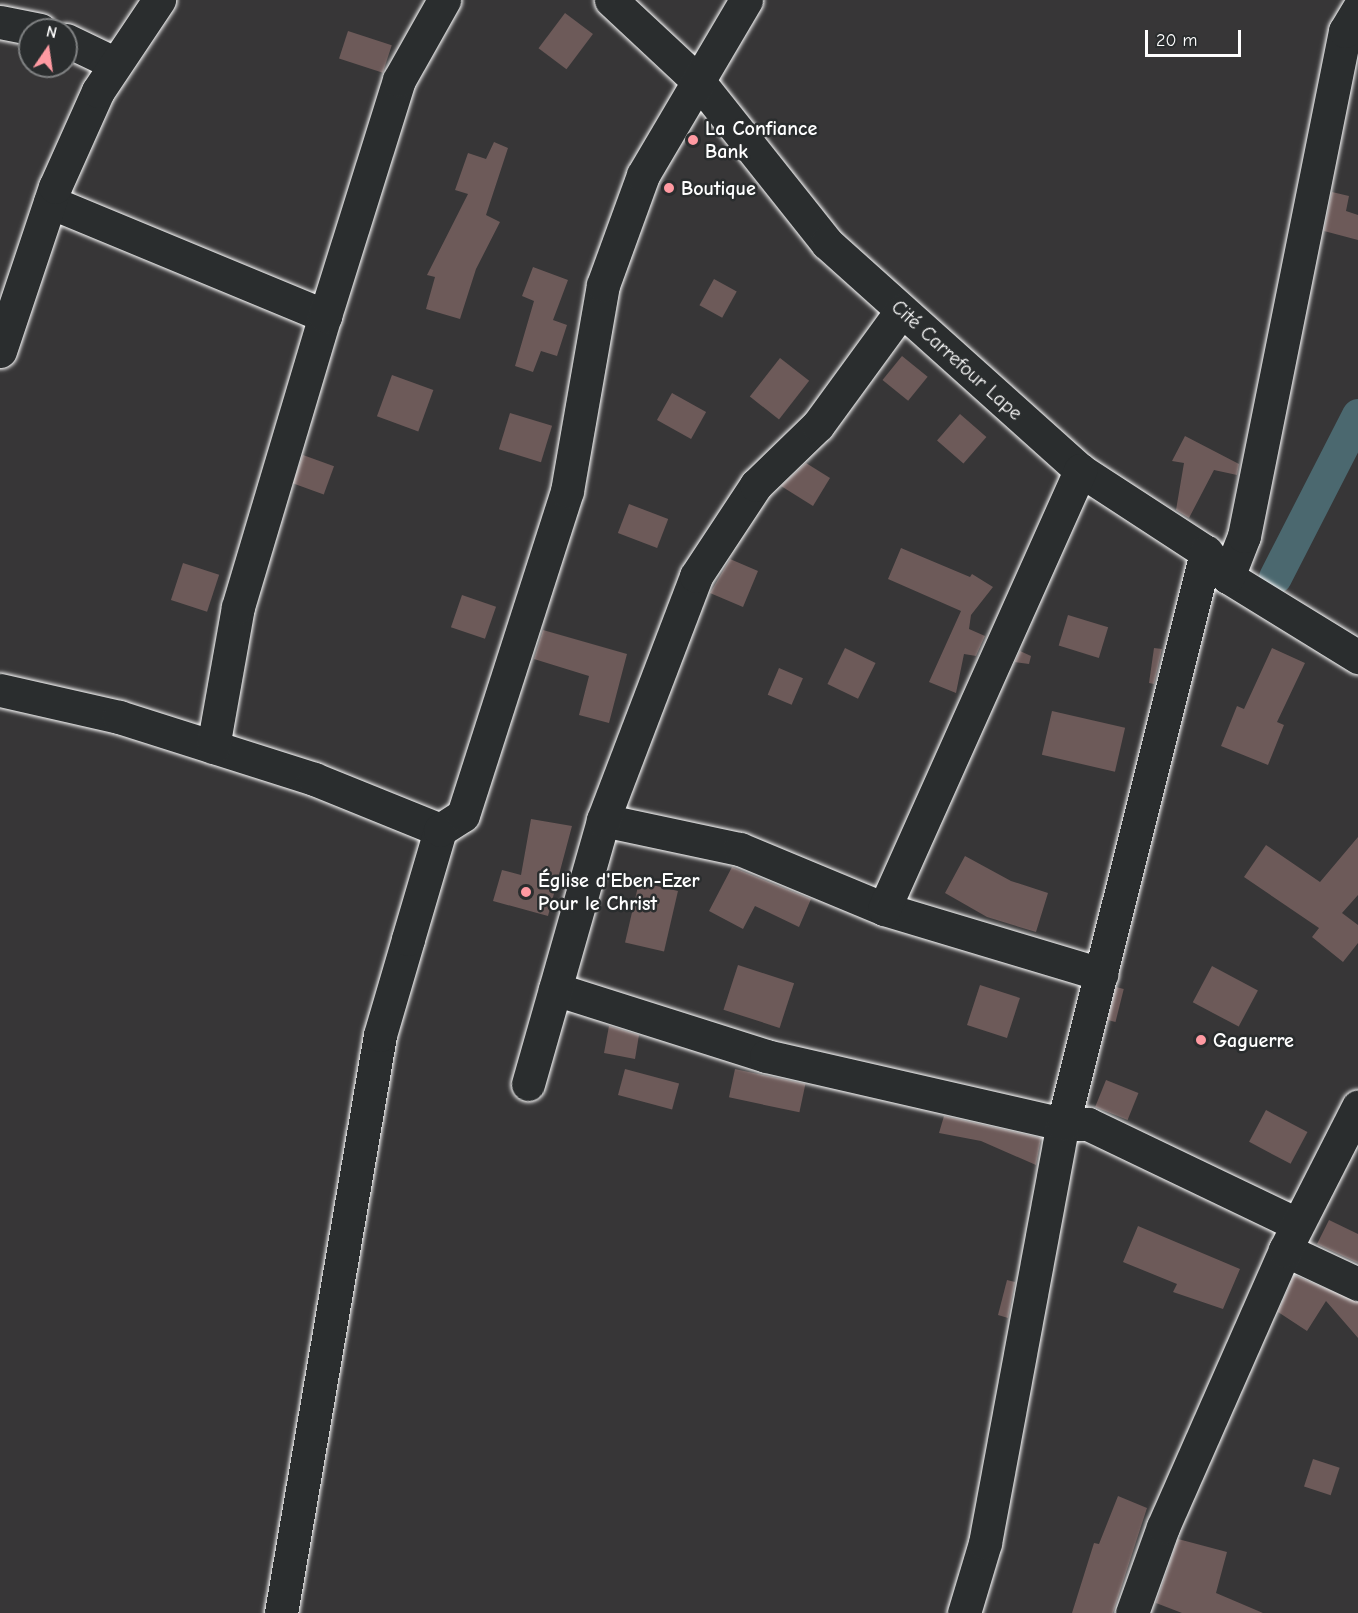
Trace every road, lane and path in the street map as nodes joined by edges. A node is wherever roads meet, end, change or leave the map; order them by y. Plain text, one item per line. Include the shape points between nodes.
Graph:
1 (159, 0) edge
2 (444, 0) edge
3 (611, 0) edge
4 (746, 0) edge
5 (1354, 7) edge
6 (0, 22) edge
7 (18, 26) edge
8 (78, 46) edge
9 (114, 63) junction
10 (699, 82) junction
11 (50, 202) junction
12 (901, 311) junction
13 (325, 316) junction
14 (0, 351) edge
15 (1080, 470) junction
16 (1206, 552) junction
17 (1228, 577) junction
18 (1358, 657) edge
19 (0, 690) edge
20 (213, 747) junction
21 (603, 820) junction
22 (440, 830) junction
23 (884, 909) junction
24 (1101, 975) junction
25 (555, 989) junction
26 (528, 1084) dead end
27 (1358, 1107) edge
28 (1063, 1124) junction
29 (1291, 1237) junction
30 (1358, 1284) edge
31 (281, 1613) edge
32 (964, 1613) edge
33 (1132, 1613) edge

1 - 9 street
2 - 13 street via 399,80
3 - 10 street, Cité Carrefour Lape
4 - 10 street
5 - 17 street via 1345,31 1244,536
6 - 7 street
8 - 9 street
9 - 11 street
10 - 12 street, Cité Carrefour Lape via 827,243
10 - 22 street via 643,175 603,285 567,492 463,815
11 - 13 street
11 - 14 street
12 - 15 street, Cité Carrefour Lape
12 - 21 street via 818,425 756,485 696,576
13 - 20 street via 238,607
15 - 16 street, Cité Carrefour Lape
15 - 23 street
16 - 17 street, Cité Carrefour Lape
16 - 24 street
17 - 18 street, Cité Carrefour Lape
19 - 20 street via 119,717
20 - 22 street via 314,779
21 - 23 street via 740,849
21 - 25 street
22 - 31 street via 380,1035
23 - 24 street
24 - 28 street
25 - 26 street
25 - 28 street via 766,1056
27 - 29 street
28 - 29 street via 1088,1124
28 - 32 street via 985,1543
29 - 30 street
29 - 33 street via 1163,1527

